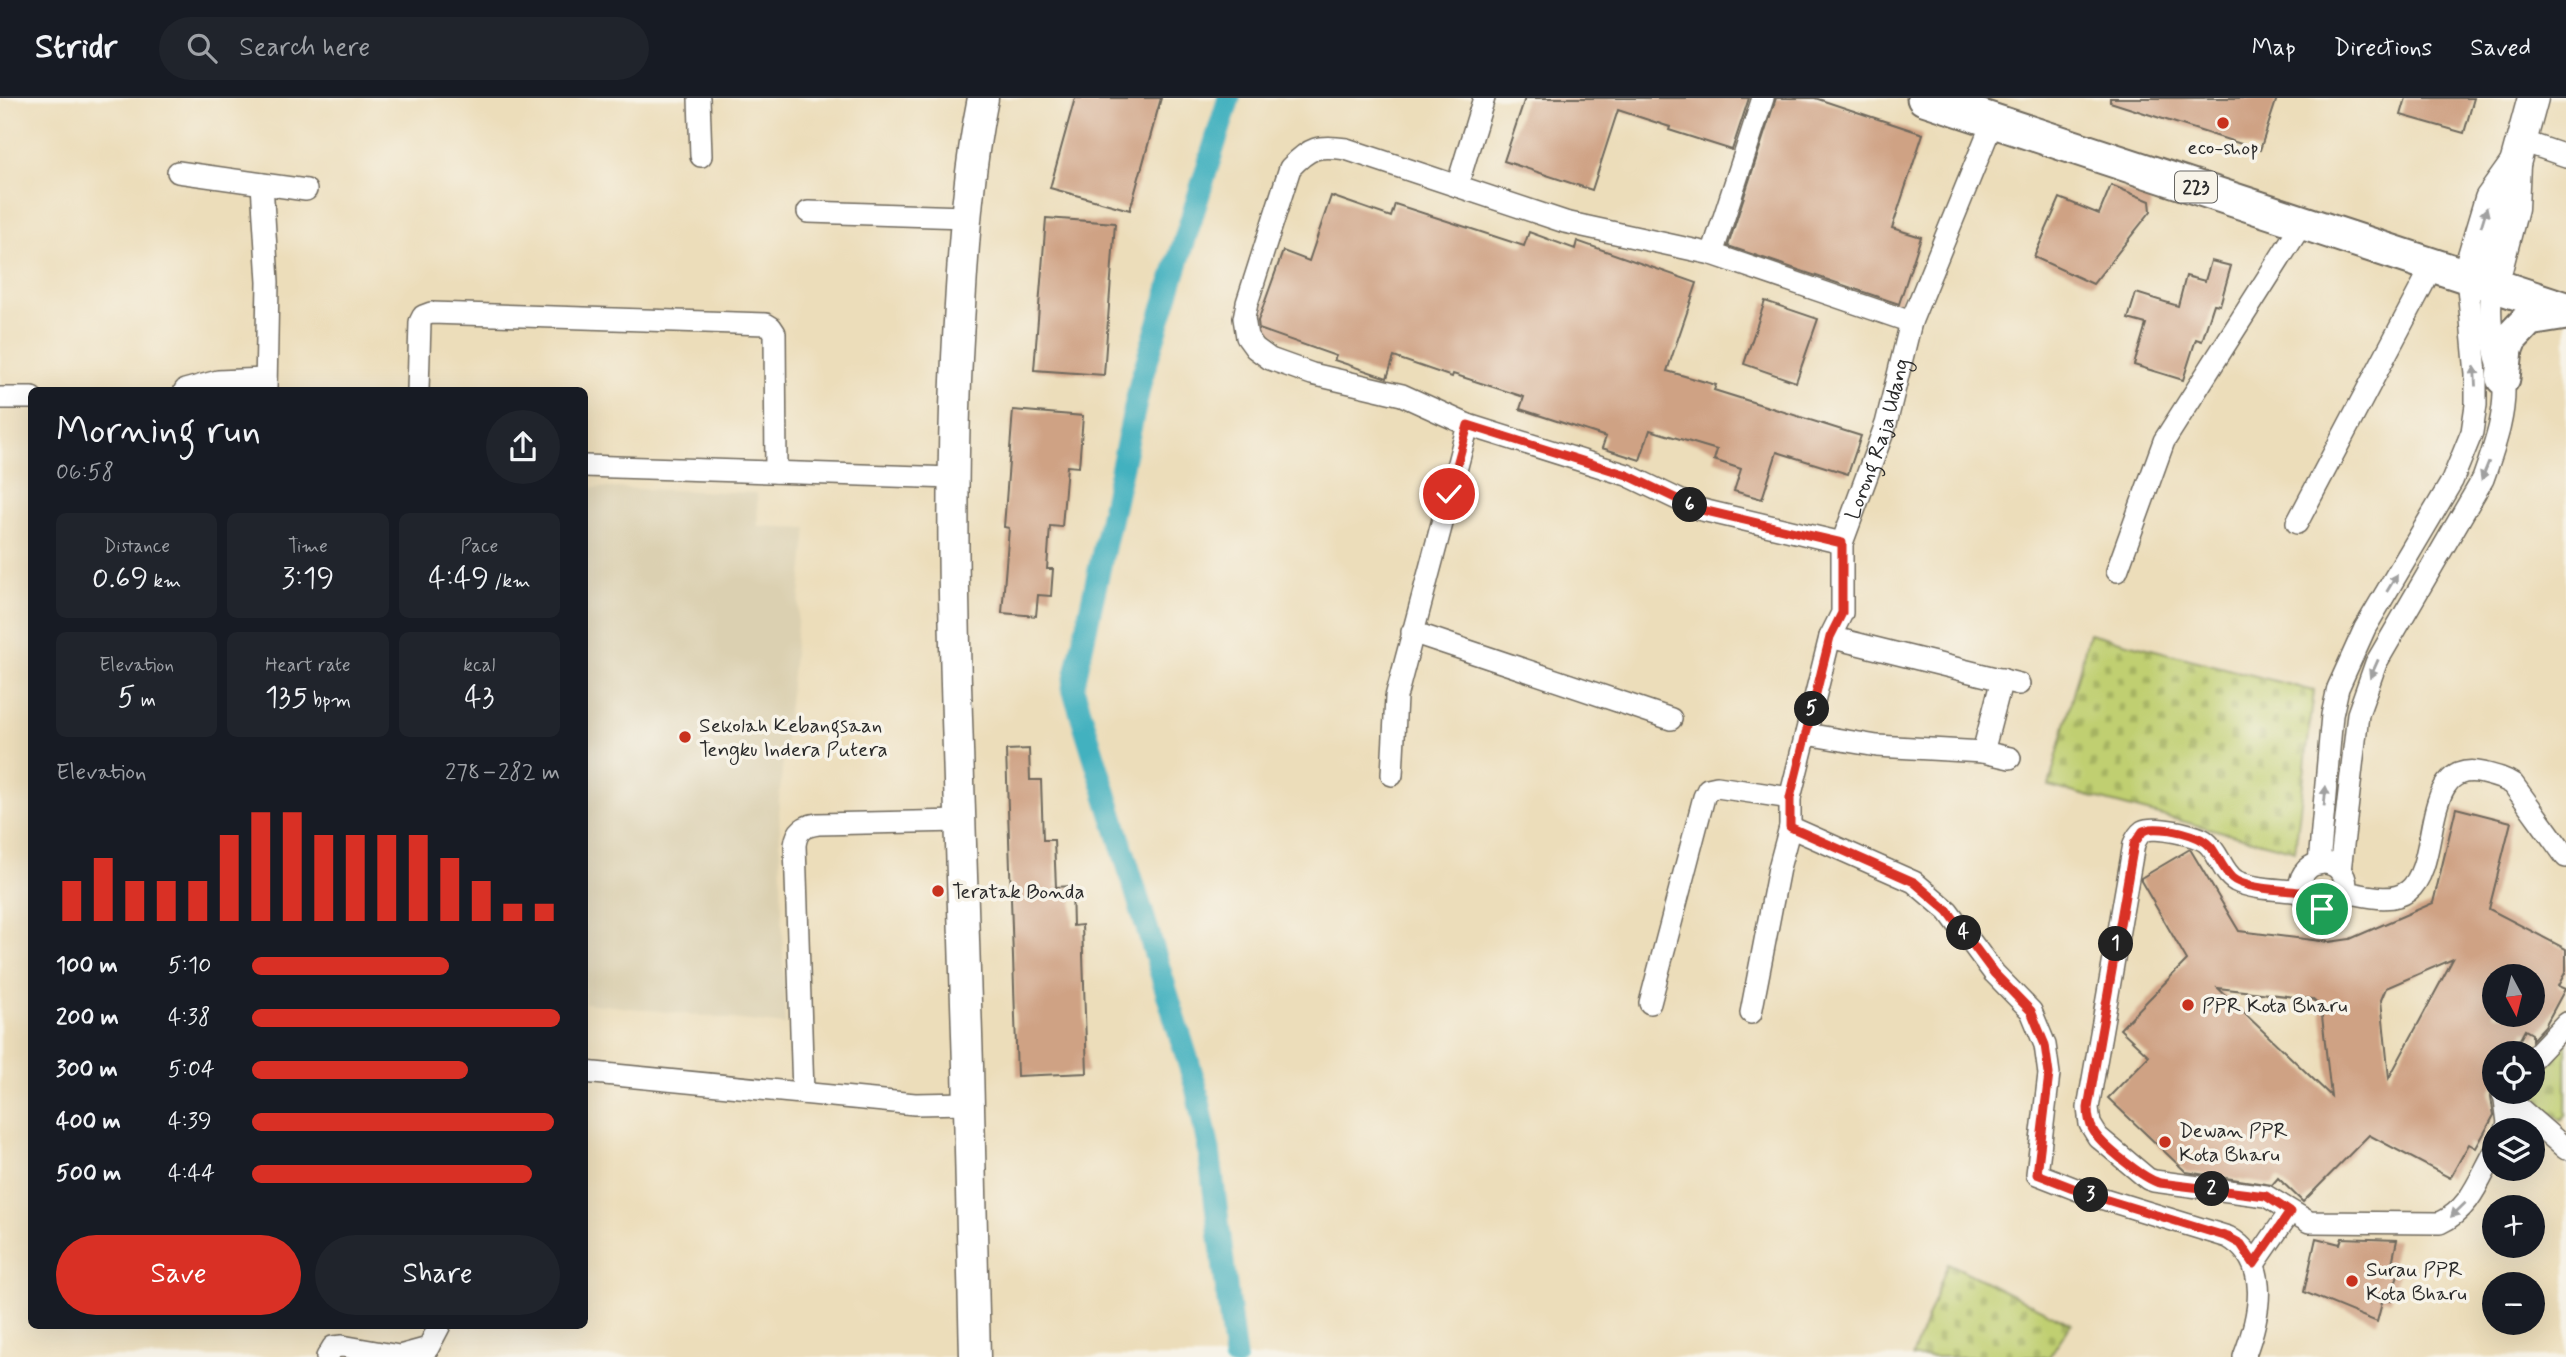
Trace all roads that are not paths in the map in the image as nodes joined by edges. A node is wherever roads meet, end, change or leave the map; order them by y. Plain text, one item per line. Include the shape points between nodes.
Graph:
1 (699, 98) edge
2 (983, 98) edge
3 (1484, 98) edge
4 (1763, 98) edge
5 (1924, 98) edge
6 (2533, 98) edge
7 (1993, 121) junction
8 (2519, 152) junction
9 (701, 156) dead end
10 (2566, 156) edge
11 (178, 172) dead end
12 (262, 184) junction
13 (1457, 186) junction
14 (306, 190) dead end
15 (808, 212) dead end
16 (965, 217) junction
17 (2303, 222) junction
18 (1712, 254) junction
19 (2432, 265) junction
20 (2480, 280) junction
21 (2566, 311) edge
22 (1910, 322) junction
23 (2503, 378) junction
24 (266, 385) edge
25 (196, 387) edge
26 (418, 387) edge
27 (0, 398) edge
28 (28, 398) edge
29 (1468, 425) junction
30 (588, 466) edge
31 (776, 472) junction
32 (953, 478) junction
33 (2297, 523) dead end
34 (1842, 543) junction
35 (2117, 571) dead end
36 (1412, 632) junction
37 (1830, 637) junction
38 (1671, 719) dead end
39 (1806, 734) junction
40 (1983, 752) junction
41 (2010, 758) dead end
42 (1392, 775) dead end
43 (1790, 798) junction
44 (961, 821) junction
45 (1790, 827) junction
46 (2566, 857) edge
47 (2319, 864) junction
48 (2340, 871) junction
49 (2301, 892) junction
50 (2345, 892) junction
51 (1650, 1003) dead end
52 (1751, 1013) dead end
53 (2566, 1023) edge
54 (2545, 1045) edge
55 (588, 1072) edge
56 (803, 1093) junction
57 (970, 1102) junction
58 (2515, 1104) edge
59 (2566, 1149) edge
60 (2482, 1175) edge
61 (2290, 1212) junction
62 (2254, 1264) junction
63 (438, 1329) edge
64 (327, 1357) edge
65 (975, 1357) edge
66 (2244, 1357) edge

1 - 9 street
2 - 16 main road
3 - 13 street
4 - 18 street
5 - 7 main road, 223
6 - 8 main road
7 - 17 main road, 223
7 - 22 street, Lorong Raja Udang
8 - 10 street
8 - 20 main road via 2513,208
11 - 12 street
12 - 14 street
12 - 24 street via 268,282
13 - 18 street via 1565,222
13 - 29 street via 1346,149 1314,148 1302,155 1290,169 1244,318 1247,337 1269,359 1402,395
15 - 16 street
16 - 32 main road
17 - 19 main road, 223
17 - 35 street via 2164,441
18 - 22 street
19 - 20 main road, 223
19 - 33 street
20 - 21 main road, 223
20 - 23 street
47 -> 20 street via 2338,688 2365,628 2452,481 2472,432
21 - 23 main road via 2529,318 2506,349
22 - 34 street, Lorong Raja Udang via 1886,425
23 -> 48 street via 2502,407 2483,479 2376,663 2365,690 2358,714
24 - 25 street via 218,381
26 - 31 street via 420,323 422,316 431,313 766,324 775,333
27 - 28 street
29 - 34 street via 1627,475 1698,509
29 - 36 street
30 - 31 street
31 - 32 street
32 - 44 main road
34 - 37 street, Lorong Raja Udang via 1842,613
36 - 38 street
36 - 42 street via 1396,696
37 - 39 street, Lorong Raja Udang
37 - 40 street via 2010,681
39 - 40 street via 1877,746
39 - 43 street, Lorong Raja Udang
40 - 41 street
43 - 45 street, Lorong Raja Udang
43 - 51 street via 1708,789
44 - 56 street via 818,824 799,832 795,845
44 - 57 main road
45 - 52 street, Lorong Raja Udang
45 - 62 street via 1914,882 1948,911 1994,973 2031,1011 2045,1045 2049,1074 2037,1174 2228,1237 2241,1244
46 - 50 street via 2513,784 2465,771 2454,775 2442,792 2423,869 2408,892 2382,898
47 - 48 street
47 - 49 street via 2302,877
48 - 50 street
49 - 50 street via 2309,904 2322,909 2337,905
49 - 61 street via 2233,879 2206,841 2196,837 2157,828 2143,831 2134,844 2088,1117 2098,1138 2148,1179 2266,1196
53 - 54 street
55 - 56 street
56 - 57 street via 915,1104
57 - 65 main road
58 - 59 street
60 -> 61 street via 2465,1205 2440,1223 2322,1224
61 - 62 street
62 - 66 street via 2256,1324
63 - 64 street via 428,1348 399,1356 342,1346 333,1347

